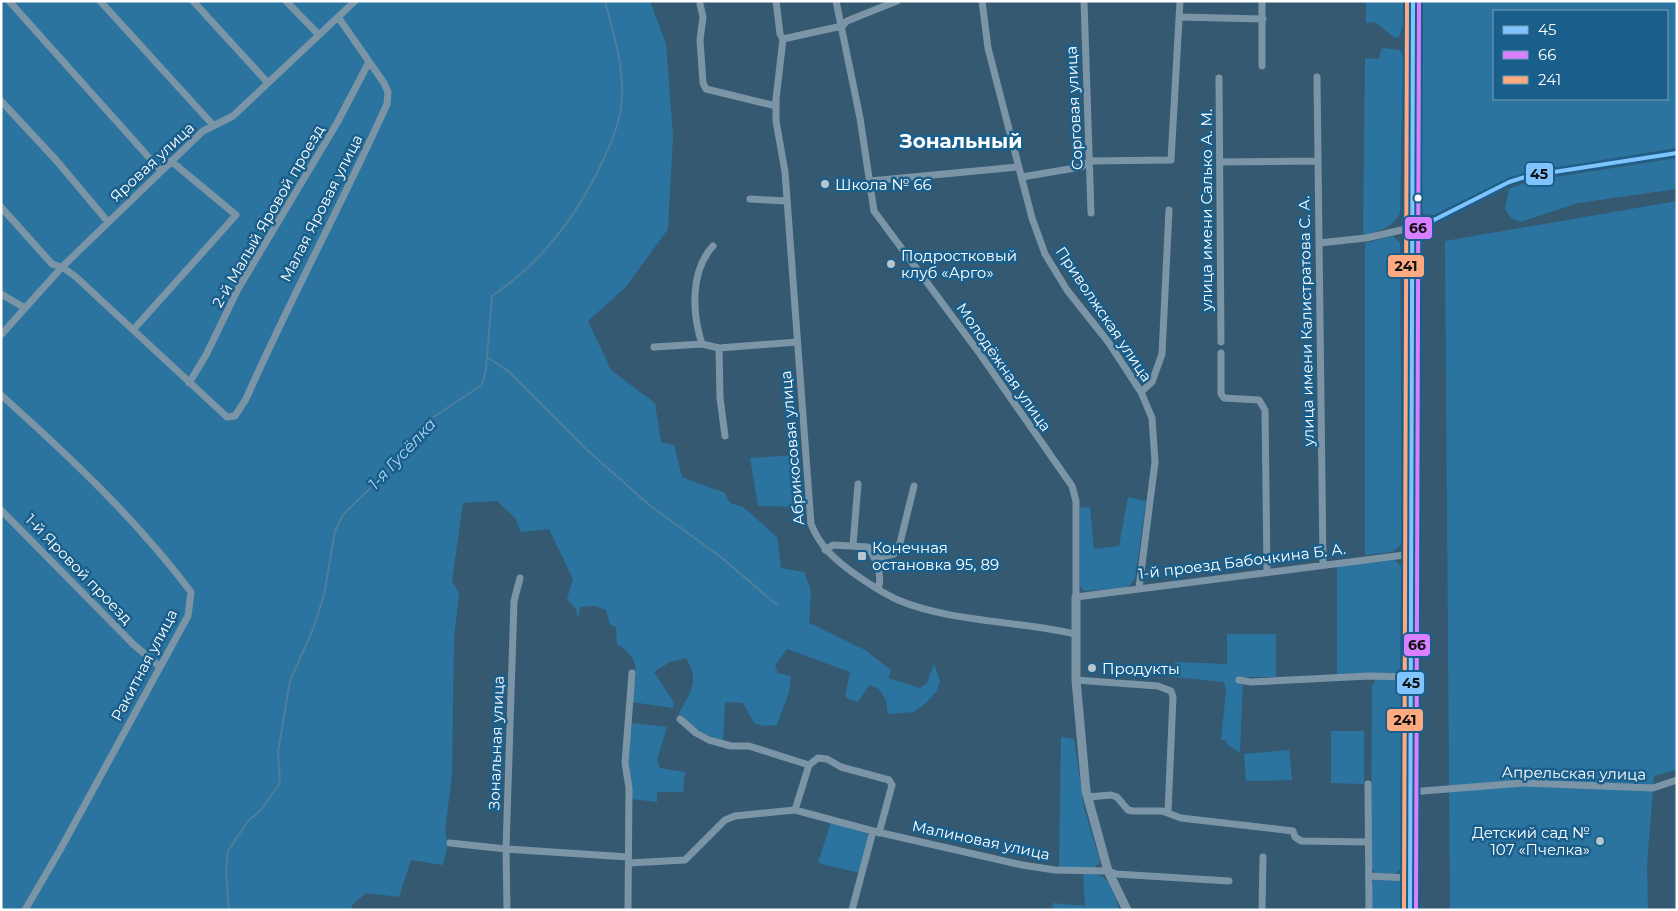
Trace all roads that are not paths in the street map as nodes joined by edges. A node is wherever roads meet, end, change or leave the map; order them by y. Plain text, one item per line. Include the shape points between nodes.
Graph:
1 (9, 1) edge
2 (100, 1) edge
3 (193, 1) edge
4 (286, 1) edge
5 (355, 1) edge
6 (776, 1) edge
7 (836, 1) edge
8 (896, 1) edge
9 (982, 1) edge
10 (1084, 1) edge
11 (1180, 1) edge
12 (1262, 1) edge
13 (1413, 1) edge
14 (700, 4) dead end
15 (338, 17) junction
16 (1179, 18) junction
17 (1263, 19) junction
18 (842, 26) junction
19 (320, 35) junction
20 (783, 39) junction
21 (369, 62) junction
22 (1262, 66) dead end
23 (1317, 77) dead end
24 (1219, 78) dead end
25 (268, 83) junction
26 (1, 101) edge
27 (776, 106) junction
28 (214, 126) junction
29 (1677, 152) edge
30 (1090, 161) junction
31 (1317, 161) junction
32 (171, 162) junction
33 (1220, 162) junction
34 (1018, 167) junction
35 (161, 171) junction
36 (1022, 177) junction
37 (870, 181) junction
38 (750, 198) dead end
39 (787, 201) junction
40 (1, 207) edge
41 (1169, 210) dead end
42 (1091, 213) dead end
43 (108, 222) junction
44 (1412, 228) junction
45 (1318, 243) junction
46 (713, 246) dead end
47 (62, 267) junction
48 (1, 294) edge
49 (25, 308) junction
50 (133, 330) junction
51 (1, 335) edge
52 (796, 342) junction
53 (1221, 342) dead end
54 (702, 344) junction
55 (654, 347) dead end
56 (719, 348) junction
57 (1221, 353) dead end
58 (189, 383) junction
59 (1141, 392) junction
60 (1, 395) edge
61 (725, 436) dead end
62 (858, 484) dead end
63 (914, 486) dead end
64 (1, 510) edge
65 (853, 545) junction
66 (825, 550) junction
67 (1412, 554) junction
68 (876, 558) junction
69 (1323, 565) junction
70 (1267, 571) junction
71 (520, 578) dead end
72 (1139, 588) junction
73 (878, 589) junction
74 (1076, 597) junction
75 (1075, 634) junction
76 (160, 667) junction
77 (632, 673) dead end
78 (1411, 677) junction
79 (1076, 680) junction
80 (1239, 680) dead end
81 (680, 719) dead end
82 (809, 765) junction
83 (1677, 780) edge
84 (1368, 784) dead end
85 (1410, 792) junction
86 (1088, 797) junction
87 (795, 810) junction
88 (1168, 812) junction
89 (876, 832) junction
90 (1368, 842) junction
91 (450, 843) dead end
92 (506, 849) junction
93 (1262, 857) dead end
94 (628, 860) junction
95 (1108, 871) junction
96 (1369, 876) junction
97 (1410, 878) junction
98 (1229, 881) dead end
99 (25, 910) edge
100 (507, 910) edge
101 (628, 910) edge
102 (852, 910) edge
103 (1126, 910) edge
104 (1262, 910) edge
105 (1369, 910) edge
106 (1410, 910) edge

1 - 35 street
2 - 28 street
3 - 25 street
4 - 19 street
5 - 15 street, Яровая улица
6 - 20 street, Абрикосовая улица
7 - 18 street, Молодёжная улица
8 - 18 street
9 - 34 street, Приволжская улица via 988,48
10 - 30 street, Сорговая улица
11 - 16 street
12 - 17 street
13 - 44 main road
14 - 27 street via 703,17 700,40 706,89
15 - 19 street, Яровая улица
15 - 21 street, Малая Яровая улица
16 - 17 street
16 - 30 street via 1171,160
17 - 22 street
18 - 20 street
18 - 37 street, Молодёжная улица
19 - 25 street, Яровая улица
20 - 27 street, Абрикосовая улица
21 - 58 street, 2-й Малый Яровой проезд via 337,123 238,289
21 - 58 street, Малая Яровая улица via 388,92 387,104 309,261 246,399 234,416 227,417
23 - 31 street, улица имени Калистратова С. А.
24 - 33 street, улица имени Салько А. М.
25 - 28 street, Яровая улица via 233,116
26 - 43 street
27 - 39 street, Абрикосовая улица
28 - 32 street, Яровая улица via 202,131
29 - 44 street via 1528,176
30 - 36 street via 1081,167
30 - 42 street, Сорговая улица
31 - 33 street
31 - 45 street, улица имени Калистратова С. А.
32 - 35 street, Яровая улица
32 - 50 street via 236,215
33 - 53 street, улица имени Салько А. М.
34 - 36 street, Приволжская улица
34 - 37 street
35 - 43 street, Яровая улица
36 - 59 street, Приволжская улица via 1045,254
37 - 74 street, Молодёжная улица via 878,219 980,354 1072,486 1076,501
38 - 39 street
39 - 52 street, Абрикосовая улица
40 - 47 street via 52,264
41 - 59 street via 1162,354 1152,382
43 - 47 street, Яровая улица
44 - 45 street via 1400,228 1366,238
44 - 67 main road
45 - 69 street, улица имени Калистратова С. А.
46 - 54 street via 703,257 694,304
47 - 49 street, Яровая улица
47 - 50 street
48 - 49 street
49 - 51 street, Яровая улица
50 - 58 street
52 - 56 street
52 - 66 street, Абрикосовая улица via 811,524
54 - 55 street
54 - 56 street
56 - 61 street
57 - 70 street via 1221,394 1224,398 1259,400 1265,410
59 - 72 street, Приволжская улица via 1152,418 1155,444
60 - 76 street, Ракитная улица via 121,508 191,592 188,616
62 - 65 street
63 - 68 street via 898,547 894,554
64 - 76 street, 1-й Яровой проезд via 126,637
65 - 66 street via 833,545
65 - 68 street via 868,547
66 - 73 street, Абрикосовая улица
67 - 69 street, 1-й проезд Бабочкина Б. А.
67 - 78 main road
68 - 73 street
69 - 70 street, 1-й проезд Бабочкина Б. А.
70 - 72 street, 1-й проезд Бабочкина Б. А.
71 - 92 street, Зональная улица via 514,601
72 - 74 street, 1-й проезд Бабочкина Б. А.
73 - 75 street, Абрикосовая улица via 917,606
74 - 75 street, Молодёжная улица
75 - 79 street, Молодёжная улица
76 - 99 street, Ракитная улица
77 - 94 street via 626,763
78 - 80 street
78 - 85 main road
79 - 86 street, Молодёжная улица
79 - 88 street via 1158,686 1172,691
81 - 82 street via 710,740 731,746 749,746
82 - 87 street
82 - 89 street via 818,758 827,759 841,767 889,780 892,784
83 - 85 street, Апрельская улица via 1654,788 1524,783
84 - 90 street
85 - 97 main road
86 - 88 street via 1111,795 1128,810
86 - 95 street, Молодёжная улица
87 - 89 street, Малиновая улица
87 - 94 street, Малиновая улица via 735,816 725,820 685,860
88 - 90 street via 1181,818 1293,831 1301,841
89 - 95 street, Малиновая улица via 1030,866
89 - 102 street
90 - 96 street
91 - 92 street, Малиновая улица
92 - 94 street, Малиновая улица
92 - 100 street, Зональная улица
93 - 104 street
94 - 101 street
95 - 98 street
95 - 103 street, Молодёжная улица
96 - 97 street
96 - 105 street
97 - 106 main road

